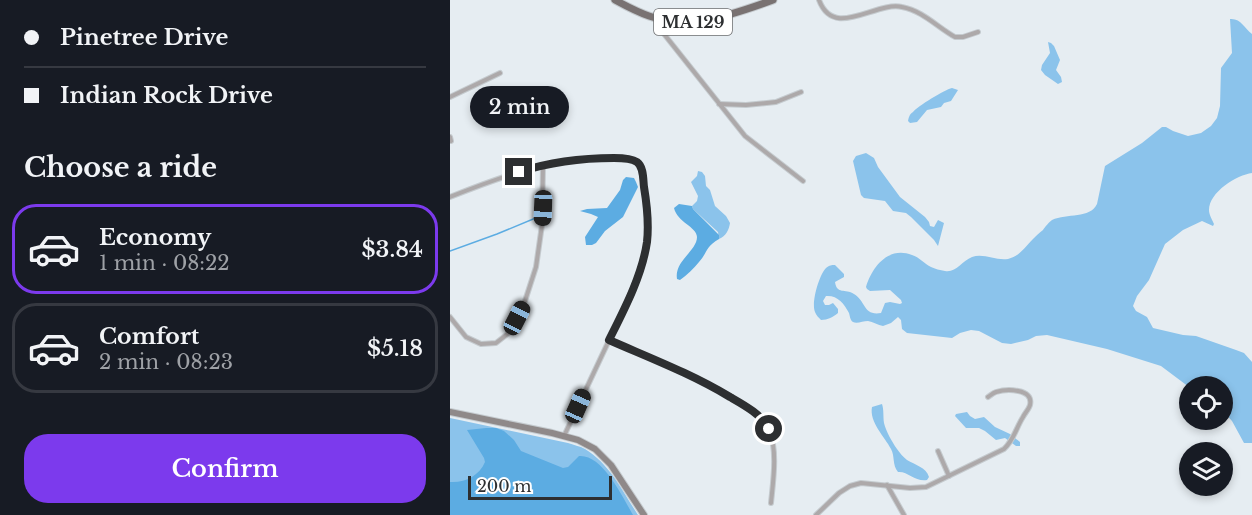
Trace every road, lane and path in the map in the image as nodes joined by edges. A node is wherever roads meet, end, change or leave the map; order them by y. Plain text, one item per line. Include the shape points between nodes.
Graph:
1 (615, 0) edge
2 (773, 0) edge
3 (819, 0) edge
4 (659, 19) junction
5 (978, 32) dead end
6 (500, 73) dead end
7 (801, 92) dead end
8 (450, 97) edge
9 (719, 104) junction
10 (543, 165) junction
11 (803, 181) dead end
12 (450, 197) edge
13 (450, 317) edge
14 (609, 340) junction
15 (988, 397) dead end
16 (450, 412) edge
17 (564, 436) junction
18 (938, 451) dead end
19 (950, 476) junction
20 (887, 485) junction
21 (771, 503) dead end
22 (644, 515) edge
23 (816, 515) edge
24 (904, 515) edge

1 - 4 main road, MA 129
2 - 4 main road, MA 129 via 710,20
3 - 5 street via 829,14 842,20 900,6 914,10 955,37
4 - 9 street via 664,34
6 - 8 street
7 - 9 street via 776,102
9 - 11 street via 745,136
10 - 12 street
10 - 13 street via 542,225 536,267 510,332 496,343 481,344 466,337
10 - 14 street via 616,158 636,161 641,167 648,214 643,263
14 - 17 street
14 - 21 street via 694,377 748,407 765,422 774,451
15 - 19 street via 997,392 1020,391 1027,394 1030,405 1004,449
16 - 17 main road
17 - 22 main road via 595,449 611,465
18 - 19 street
19 - 20 street via 918,488
20 - 23 street via 850,486
20 - 24 street

